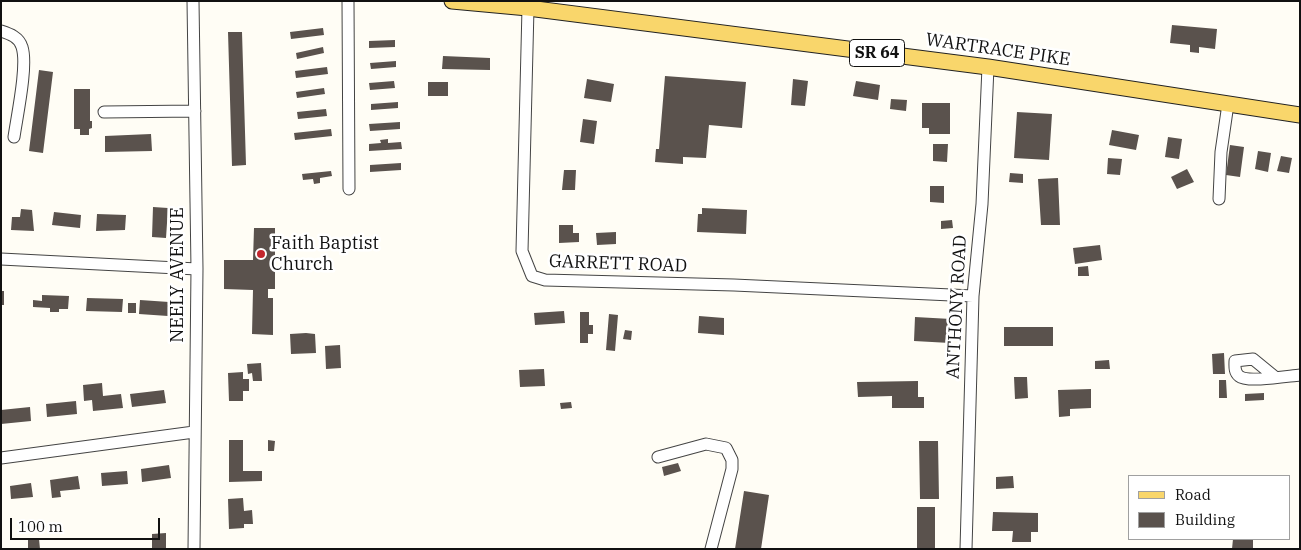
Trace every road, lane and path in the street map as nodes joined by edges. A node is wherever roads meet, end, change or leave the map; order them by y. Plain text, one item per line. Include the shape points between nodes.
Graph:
1 (193, 1) edge
2 (348, 1) edge
3 (452, 1) edge
4 (528, 8) junction
5 (1, 31) edge
6 (988, 67) junction
7 (1228, 104) junction
8 (195, 111) junction
9 (104, 112) dead end
10 (1300, 115) edge
11 (14, 137) dead end
12 (349, 189) dead end
13 (1219, 199) dead end
14 (1, 259) edge
15 (197, 269) junction
16 (973, 296) junction
17 (1300, 374) edge
18 (1275, 377) dead end
19 (194, 432) junction
20 (658, 457) dead end
21 (1, 458) edge
22 (194, 549) edge
23 (711, 549) edge
24 (966, 549) edge

1 - 8 street, NEELY AVENUE
2 - 12 street
3 - 4 main road, WARTRACE PIKE / SR 64
4 - 6 main road, WARTRACE PIKE / SR 64
4 - 16 street, GARRETT ROAD via 522,251 532,276 545,280
5 - 11 street via 18,41 24,60
6 - 7 main road, WARTRACE PIKE / SR 64
6 - 16 street, ANTHONY ROAD via 982,204
7 - 10 main road, WARTRACE PIKE / SR 64
7 - 13 street
8 - 9 street
8 - 15 street, NEELY AVENUE
14 - 15 street
15 - 19 street, NEELY AVENUE
16 - 24 street, ANTHONY ROAD
17 - 18 street
19 - 21 street
19 - 22 street, NEELY AVENUE
20 - 23 street via 706,444 726,448 732,469

